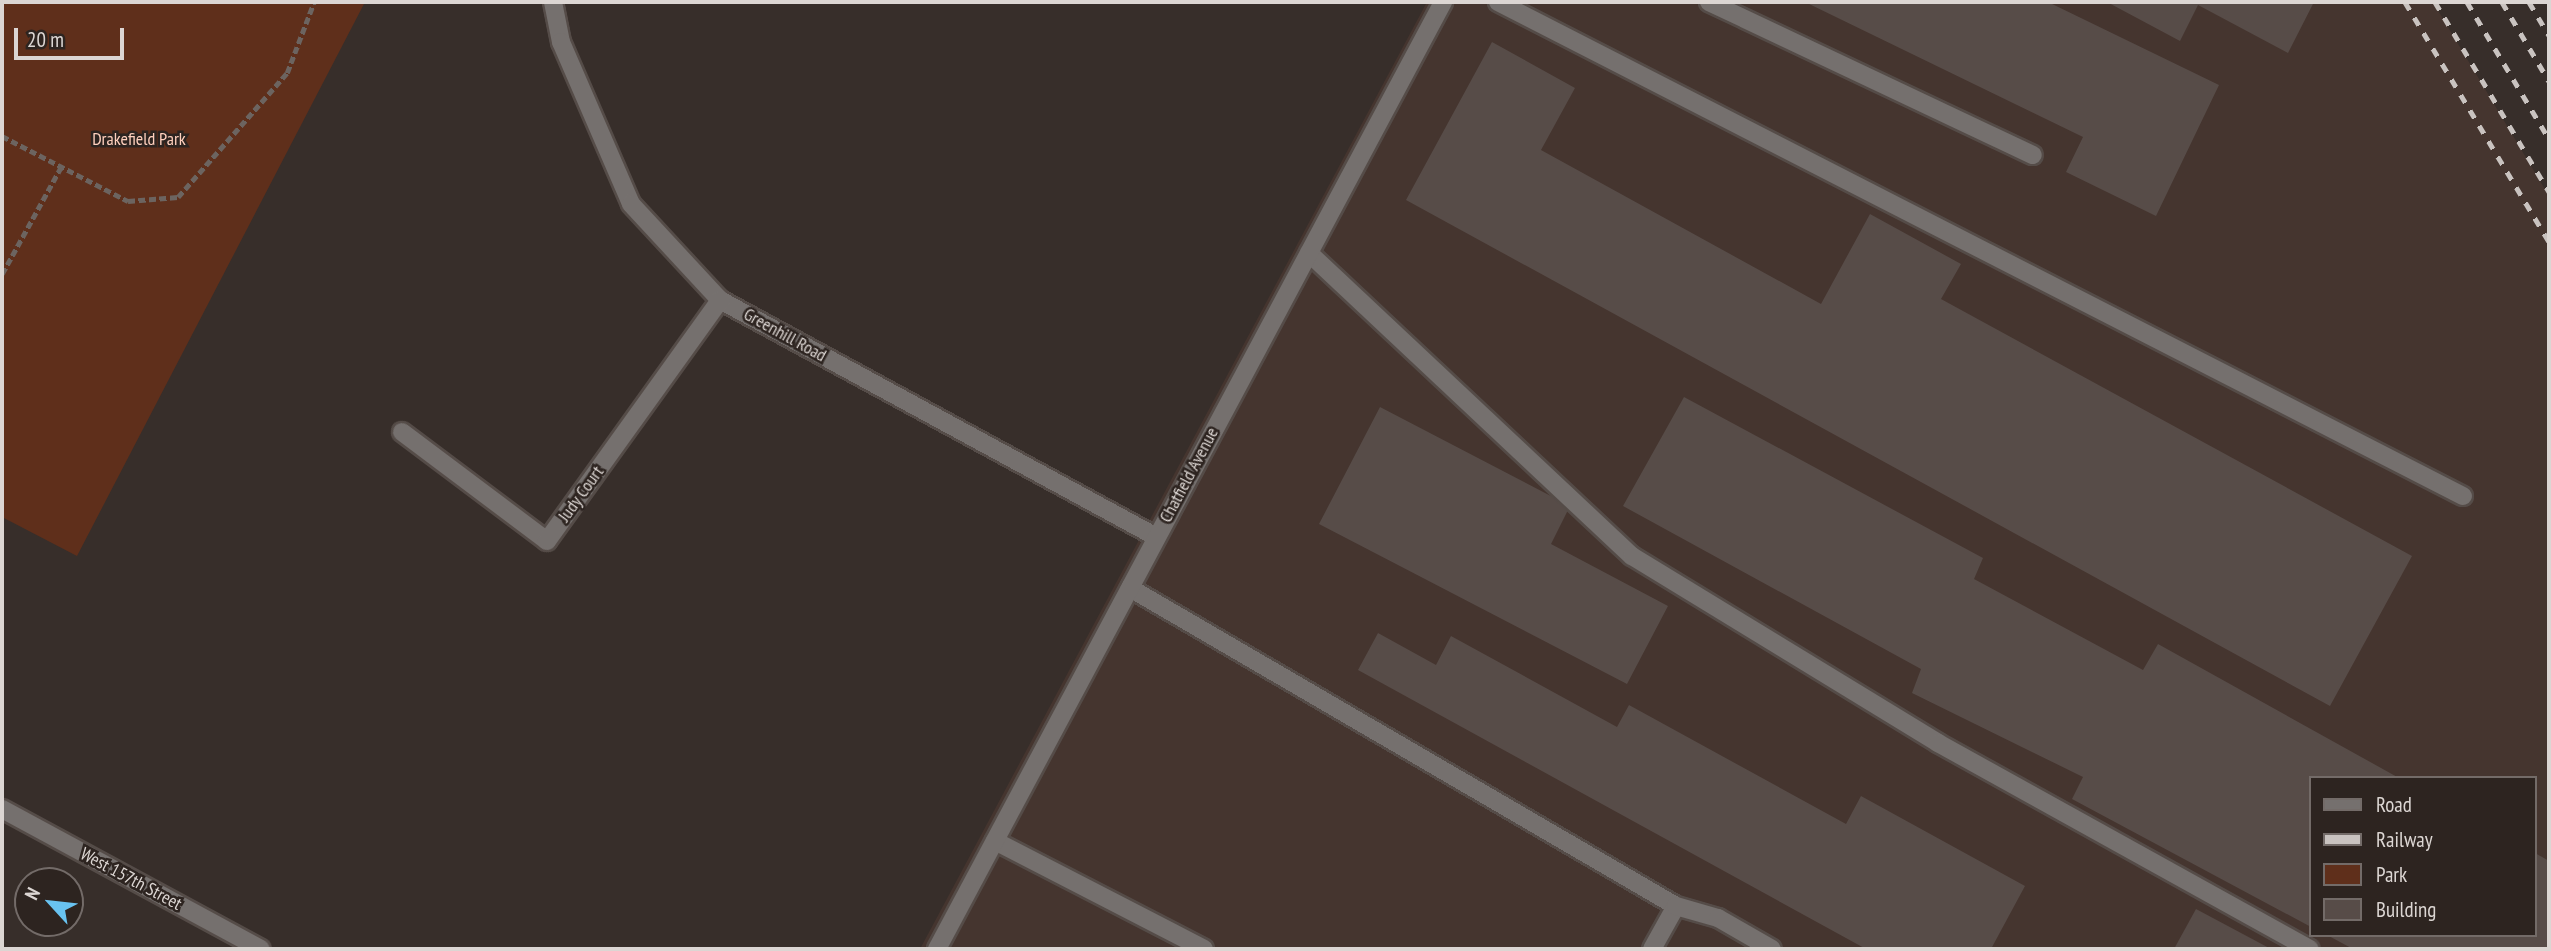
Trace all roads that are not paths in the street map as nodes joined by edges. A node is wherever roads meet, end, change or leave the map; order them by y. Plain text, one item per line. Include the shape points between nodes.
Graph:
1 (553, 2) edge
2 (1443, 2) edge
3 (1498, 2) edge
4 (1709, 2) edge
5 (2034, 155) dead end
6 (1308, 253) junction
7 (720, 300) junction
8 (402, 432) dead end
9 (2463, 496) dead end
10 (1156, 537) junction
11 (1129, 588) junction
12 (2, 809) edge
13 (995, 841) junction
14 (1676, 906) junction
15 (1169, 941) edge
16 (261, 949) edge
17 (937, 949) edge
18 (1204, 949) edge
19 (1652, 949) edge
20 (1772, 949) edge
21 (2310, 949) edge

1 - 7 street, Greenhill Road via 561,42 631,204
2 - 6 street, Chatfield Avenue
3 - 9 street
4 - 5 street
6 - 10 street, Chatfield Avenue
6 - 21 street via 1632,556 1938,743
7 - 8 street, Judy Court via 547,541
7 - 10 street, Greenhill Road
10 - 11 street, Chatfield Avenue
11 - 13 street, Chatfield Avenue
11 - 14 street
12 - 16 street, West 157th Street
13 - 15 street
13 - 17 street, Chatfield Avenue
14 - 19 street
14 - 20 street via 1718,918
15 - 18 street

